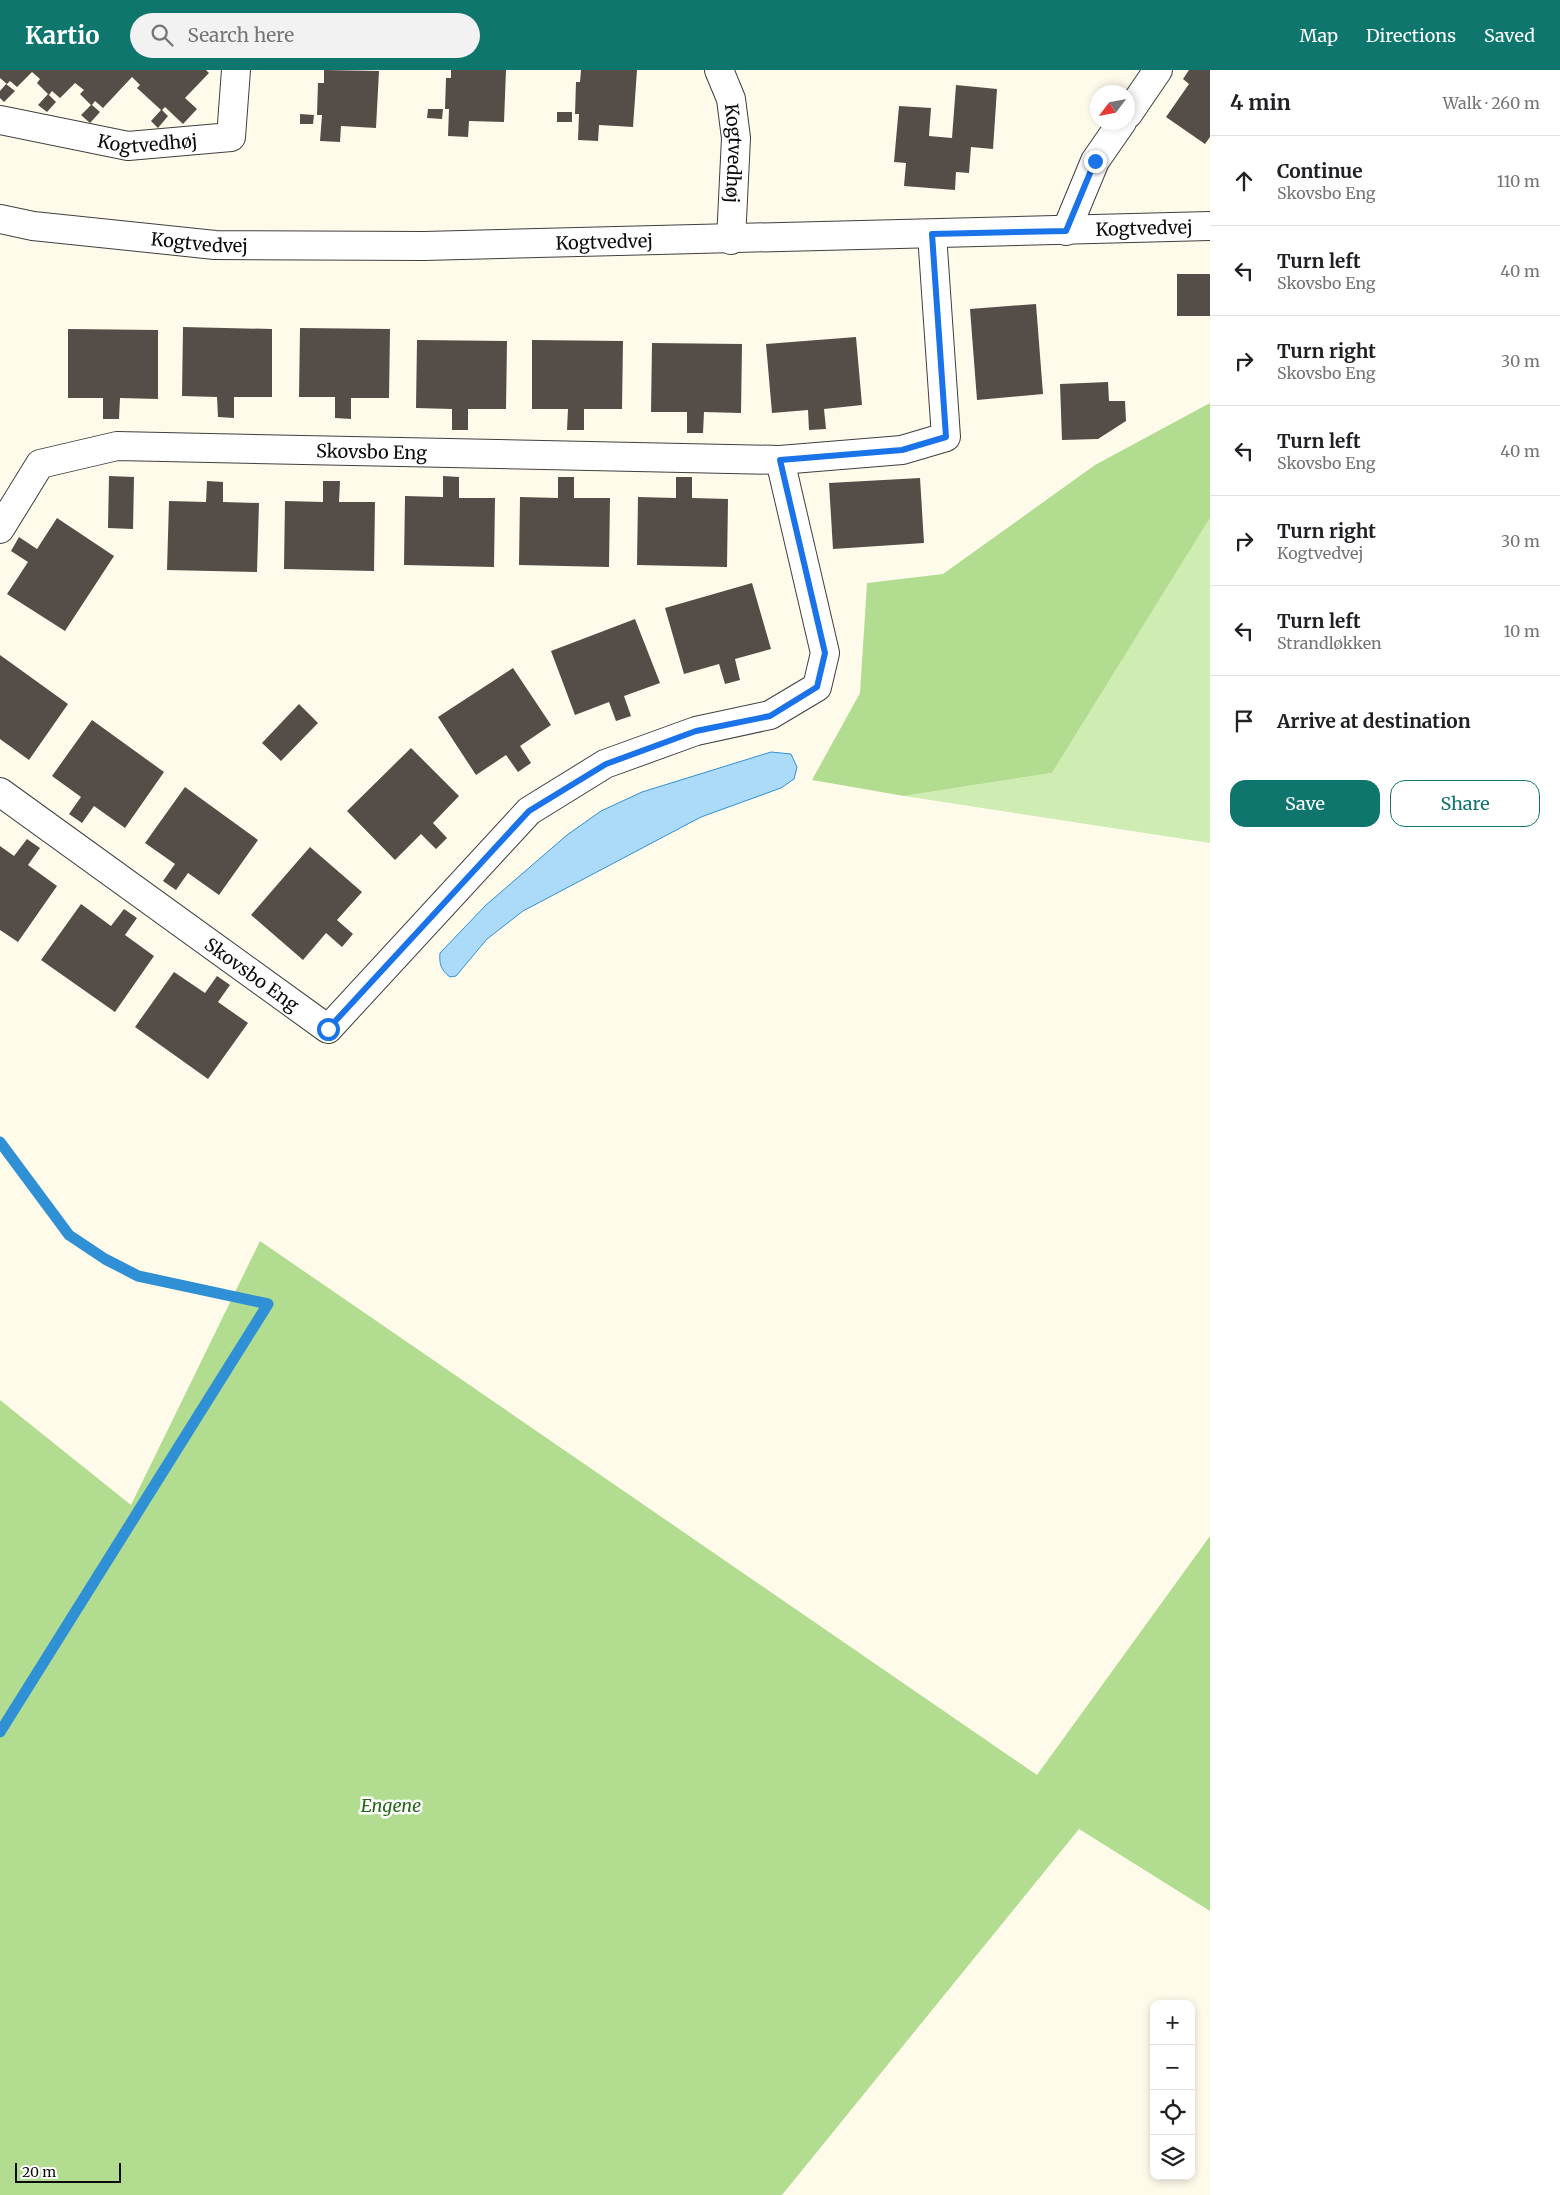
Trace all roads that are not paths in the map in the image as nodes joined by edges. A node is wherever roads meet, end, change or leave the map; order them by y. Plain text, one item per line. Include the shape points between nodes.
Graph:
1 (236, 70) edge
2 (719, 70) edge
3 (1158, 70) edge
4 (1135, 104) edge
5 (0, 120) edge
6 (1116, 130) edge
7 (0, 219) edge
8 (1210, 226) edge
9 (1066, 231) junction
10 (932, 234) junction
11 (731, 240) junction
12 (780, 460) junction
13 (0, 529) edge
14 (0, 792) edge

1 - 5 street, Kogtvedhøj via 231,137 128,146
2 - 11 street, Kogtvedhøj via 731,99 736,138
3 - 4 street
6 - 9 street via 1095,161
7 - 11 street, Kogtvedvej via 33,226 215,245 424,246
8 - 9 street, Kogtvedvej
9 - 10 street, Kogtvedvej
10 - 11 street, Kogtvedvej
10 - 12 street, Skovsbo Eng via 946,437 902,450
12 - 13 street, Skovsbo Eng via 117,446 40,464
12 - 14 street, Skovsbo Eng via 825,653 817,687 770,716 696,731 606,764 529,811 328,1029

